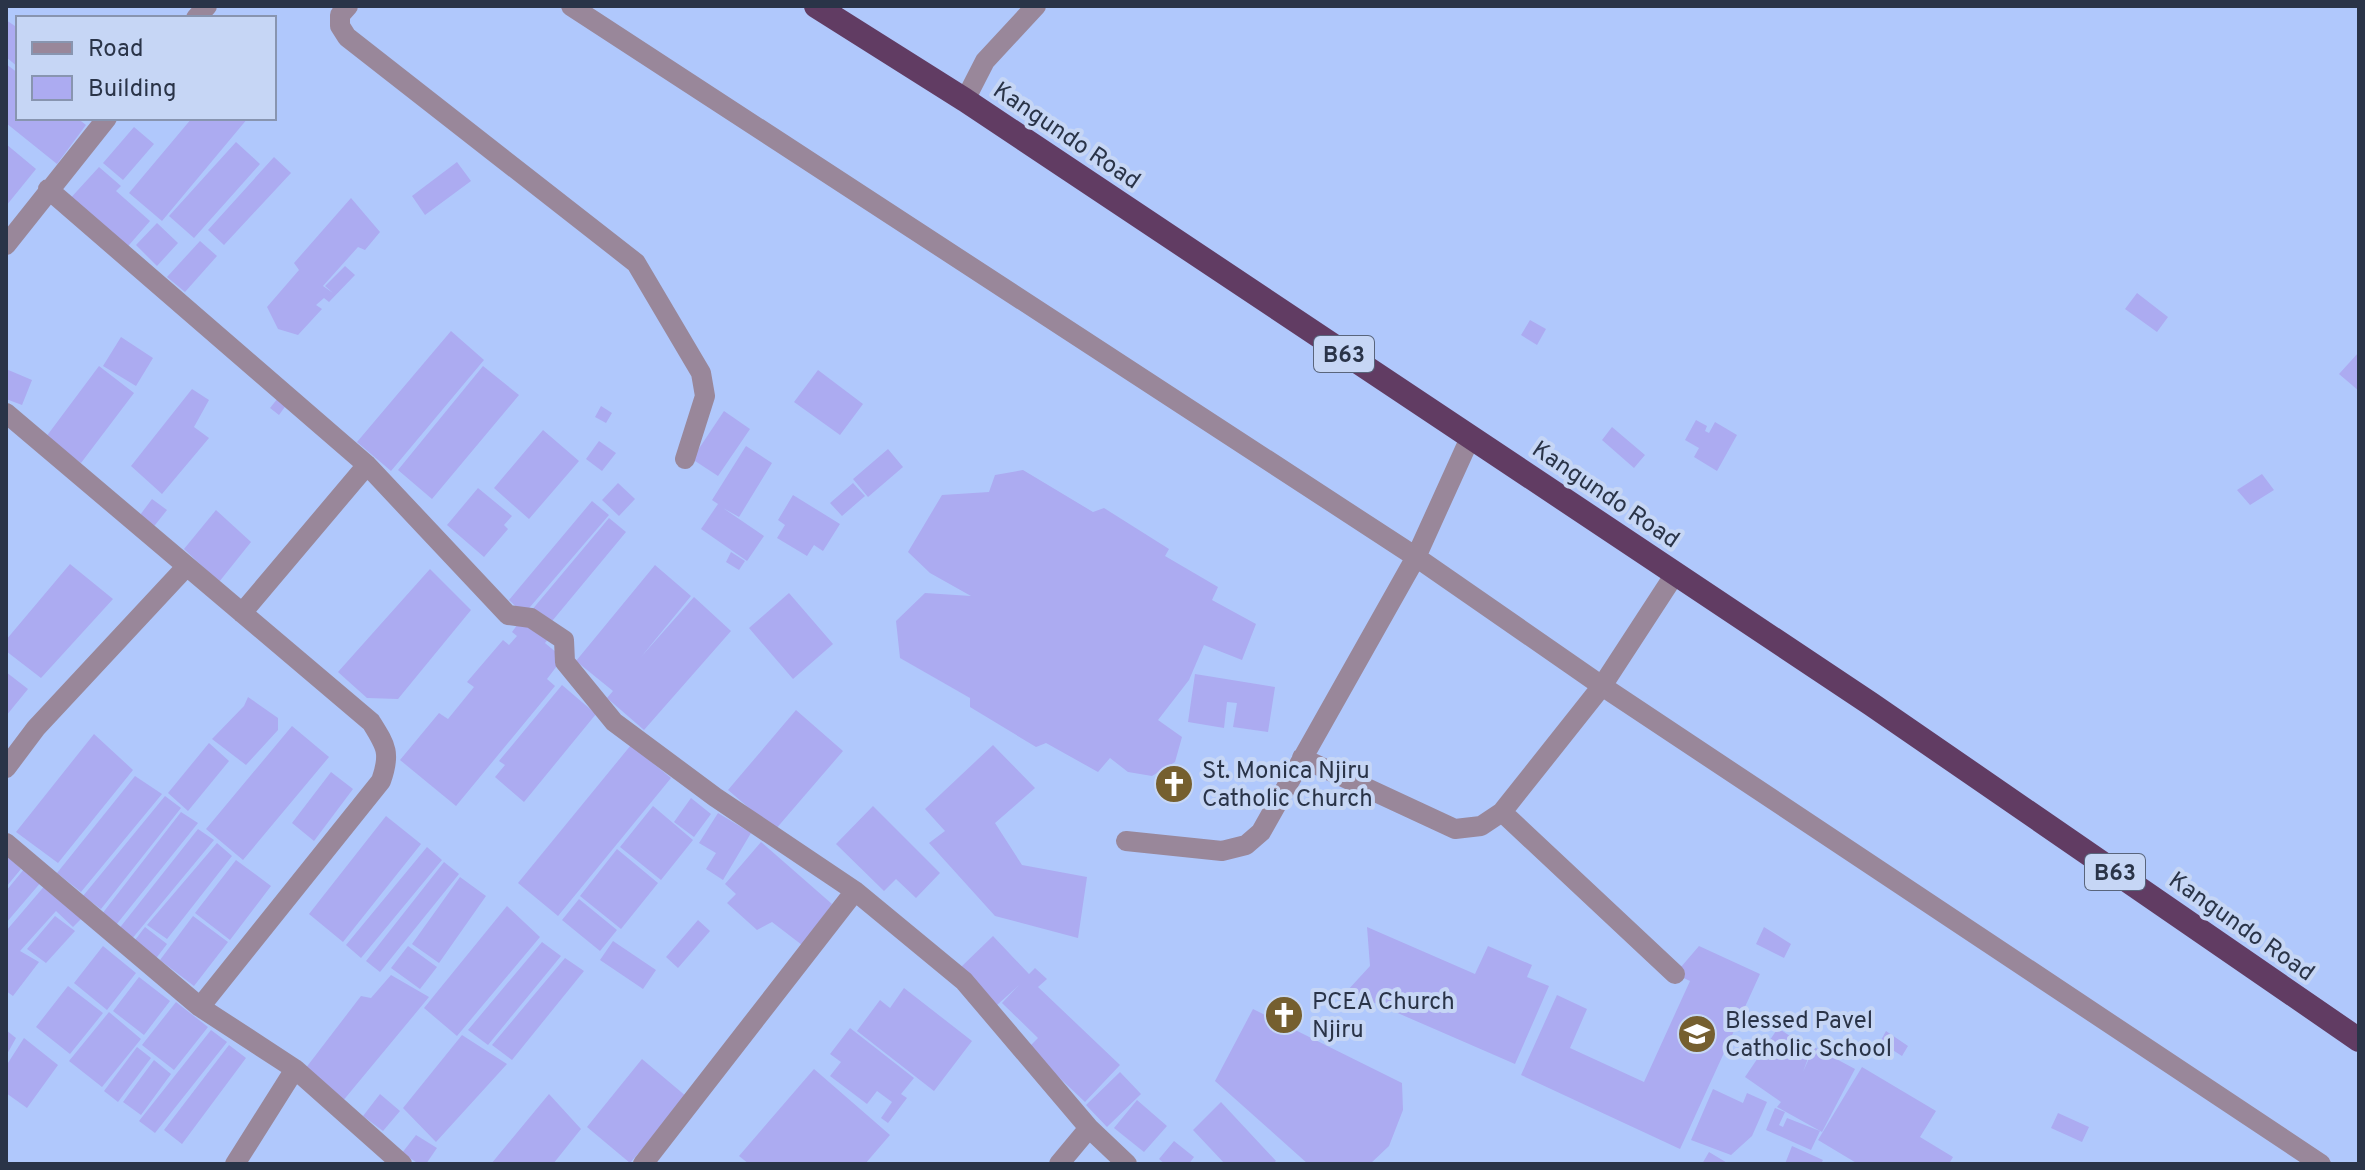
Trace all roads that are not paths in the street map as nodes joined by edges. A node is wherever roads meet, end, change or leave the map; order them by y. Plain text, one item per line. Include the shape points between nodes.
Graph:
1 (348, 6) edge
2 (571, 6) edge
3 (816, 6) edge
4 (1036, 6) edge
5 (965, 100) junction
6 (105, 120) edge
7 (48, 189) junction
8 (6, 245) edge
9 (6, 413) edge
10 (1470, 438) junction
11 (685, 459) dead end
12 (367, 465) junction
13 (1416, 557) junction
14 (186, 567) junction
15 (1675, 574) junction
16 (242, 613) junction
17 (1602, 686) junction
18 (1302, 758) junction
19 (6, 768) edge
20 (1502, 812) junction
21 (1126, 841) dead end
22 (6, 843) edge
23 (855, 891) junction
24 (1675, 974) dead end
25 (200, 1007) junction
26 (2359, 1040) edge
27 (295, 1069) junction
28 (1089, 1128) junction
29 (235, 1164) edge
30 (402, 1164) edge
31 (643, 1164) edge
32 (1059, 1164) edge
33 (1127, 1164) edge
34 (2321, 1164) edge

1 - 11 street via 340,15 347,37 636,263 701,373 705,396
2 - 13 street
3 - 5 highway, Kangundo Road / B63
4 - 5 street via 985,61
5 - 10 highway, Kangundo Road / B63
6 - 7 street
7 - 8 street
7 - 12 street
9 - 14 street
10 - 13 street
10 - 15 highway, Kangundo Road / B63
12 - 16 street
12 - 23 street via 508,615 531,618 564,640 565,662 614,722
13 - 17 street
13 - 18 street
14 - 16 street
14 - 19 street via 36,728
15 - 17 street
15 - 26 highway, Kangundo Road / B63
16 - 25 street via 371,722 385,744 388,761 381,781
17 - 20 street
17 - 34 street
18 - 20 street via 1455,829 1481,826
18 - 21 street via 1261,832 1246,845 1222,851
20 - 24 street
22 - 25 street
23 - 28 street via 964,981
23 - 31 street
25 - 27 street
27 - 29 street
27 - 30 street
28 - 32 street
28 - 33 street

